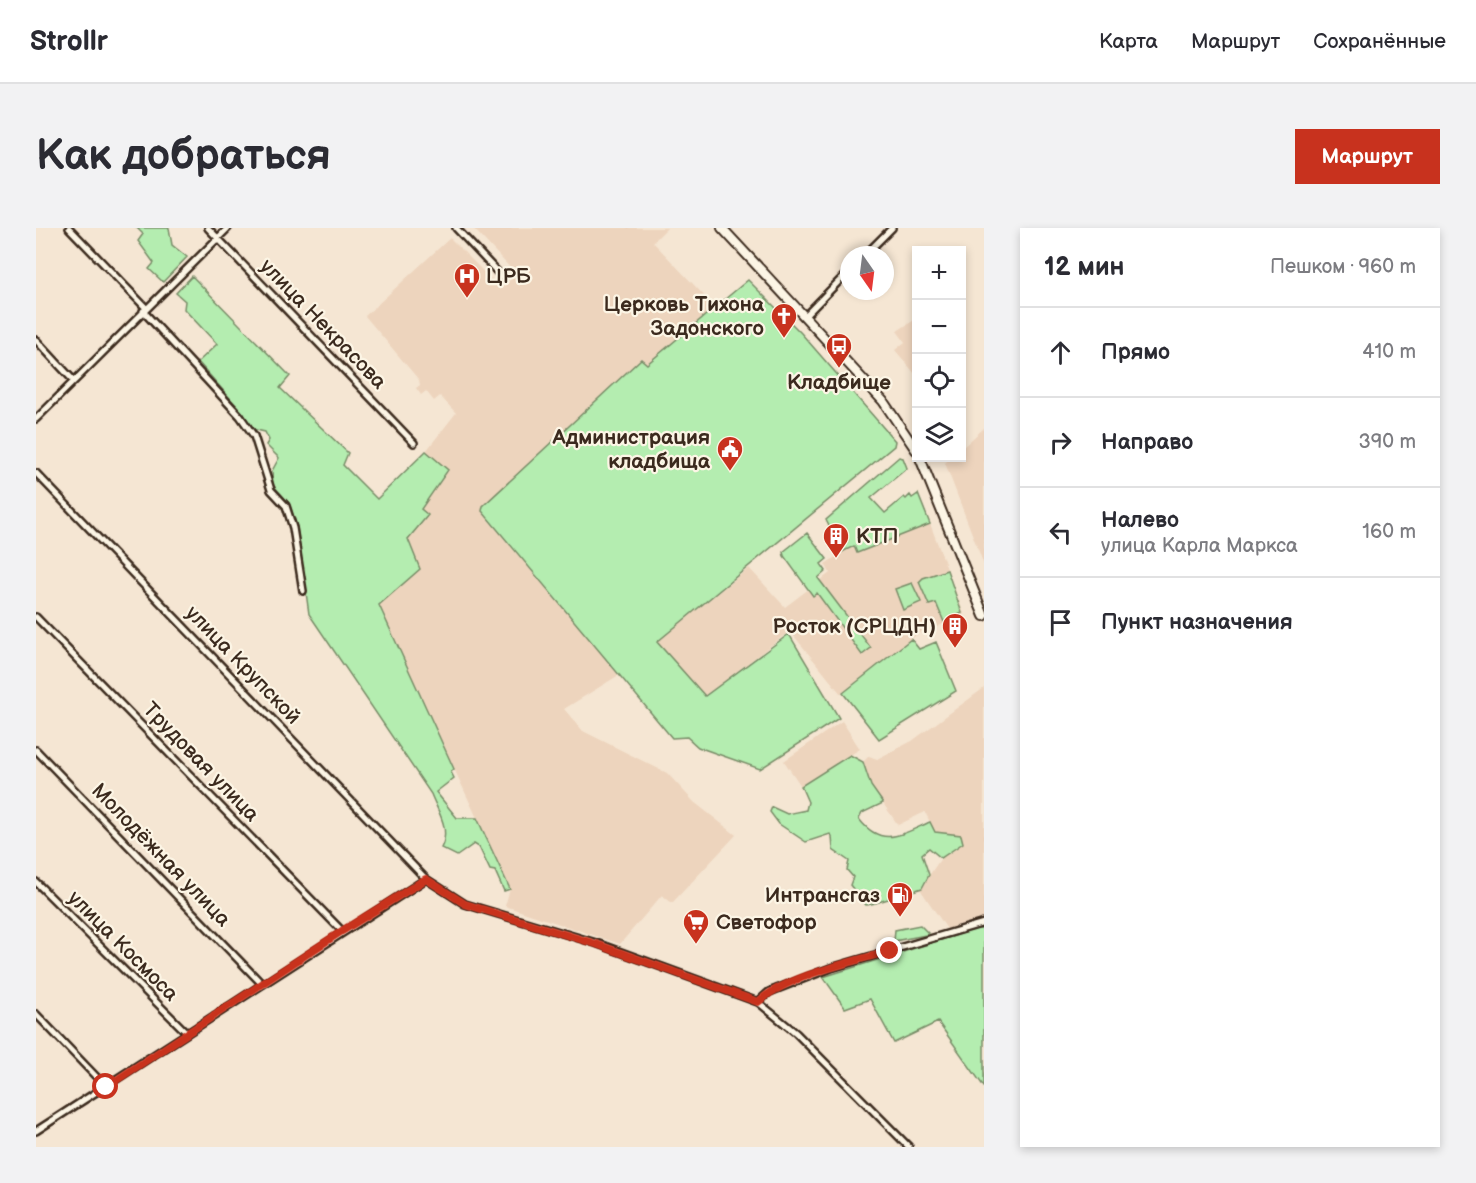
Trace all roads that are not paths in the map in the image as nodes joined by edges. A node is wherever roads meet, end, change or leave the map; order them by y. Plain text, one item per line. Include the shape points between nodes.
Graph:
1 (69, 228) edge
2 (208, 228) edge
3 (228, 228) edge
4 (456, 228) edge
5 (722, 228) edge
6 (892, 228) edge
7 (218, 238) junction
8 (874, 246) edge
9 (503, 278) dead end
10 (840, 280) edge
11 (145, 310) junction
12 (804, 317) junction
13 (36, 340) edge
14 (73, 380) junction
15 (36, 419) edge
16 (414, 442) dead end
17 (912, 444) edge
18 (922, 462) edge
19 (36, 473) edge
20 (303, 591) dead end
21 (984, 616) edge
22 (36, 617) edge
23 (36, 750) edge
24 (426, 879) junction
25 (36, 882) edge
26 (984, 923) edge
27 (342, 931) junction
28 (262, 984) junction
29 (758, 1002) junction
30 (36, 1014) edge
31 (187, 1033) junction
32 (106, 1087) junction
33 (36, 1131) edge
34 (909, 1147) edge

1 - 11 street
2 - 7 street, улица Некрасова
3 - 7 street
4 - 9 street
5 - 12 main road
6 - 8 street
7 - 11 street
7 - 16 street, улица Некрасова
10 - 12 street
11 - 14 street
11 - 20 street via 254,436 271,490 286,506 294,528
12 - 17 main road via 883,401
13 - 14 street
14 - 15 street
18 - 21 main road
19 - 24 street, улица Крупской
22 - 27 street, Трудовая улица
23 - 28 street, Молодёжная улица
24 - 27 street
24 - 29 street, улица Крупской via 465,904 596,944
25 - 31 street, улица Космоса
26 - 29 street via 831,968 769,992
27 - 28 street
28 - 31 street
29 - 34 street, улица Крупской via 796,1033
30 - 32 street
31 - 32 street
32 - 33 street

